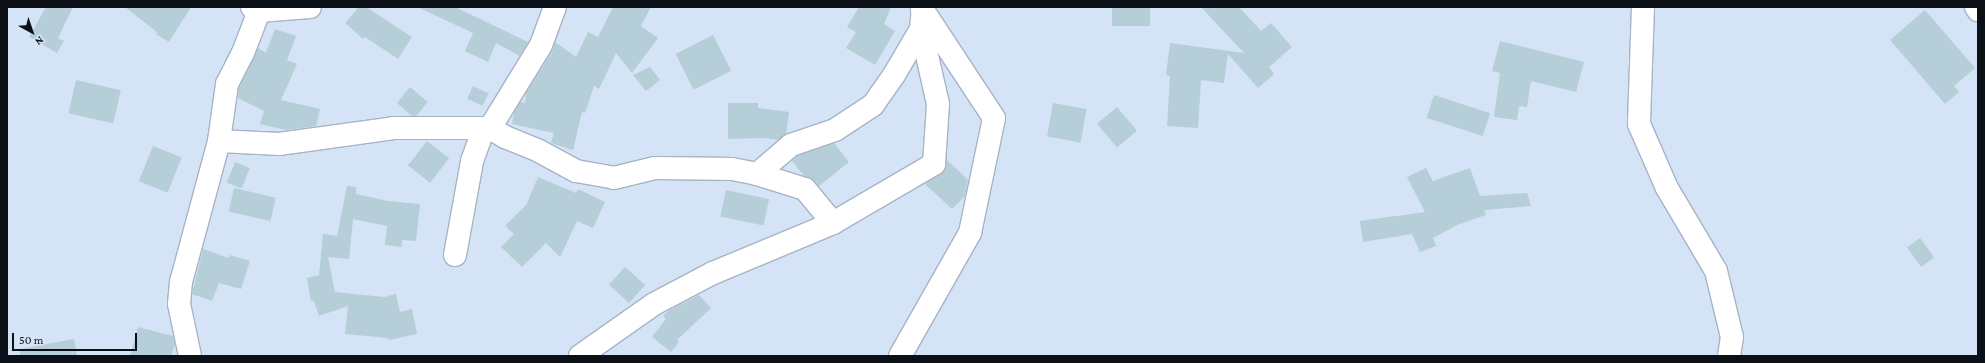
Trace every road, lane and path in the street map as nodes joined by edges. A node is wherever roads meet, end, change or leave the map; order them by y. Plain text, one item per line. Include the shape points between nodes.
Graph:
1 (310, 7) edge
2 (555, 7) edge
3 (1642, 7) edge
4 (1976, 7) edge
5 (256, 9) edge
6 (1978, 10) edge
7 (922, 15) edge
8 (490, 128) junction
9 (219, 141) junction
10 (758, 174) junction
11 (833, 223) junction
12 (456, 255) dead end
13 (190, 356) edge
14 (580, 356) edge
15 (900, 356) edge
16 (1729, 356) edge

1 - 5 street
2 - 8 street via 541,46
3 - 16 street via 1639,124 1667,188 1716,272 1732,337
4 - 6 street
5 - 9 street via 243,53 227,84
7 - 10 street via 894,75 873,105 835,130 791,145
7 - 11 street via 938,104 934,164
7 - 15 street via 994,118 970,233
8 - 9 street via 394,128 279,144
8 - 10 street via 576,171 614,178 655,168 732,169
8 - 12 street via 483,130 472,161
9 - 13 street via 181,282 179,304
10 - 11 street via 805,189
11 - 14 street via 713,273 654,304

